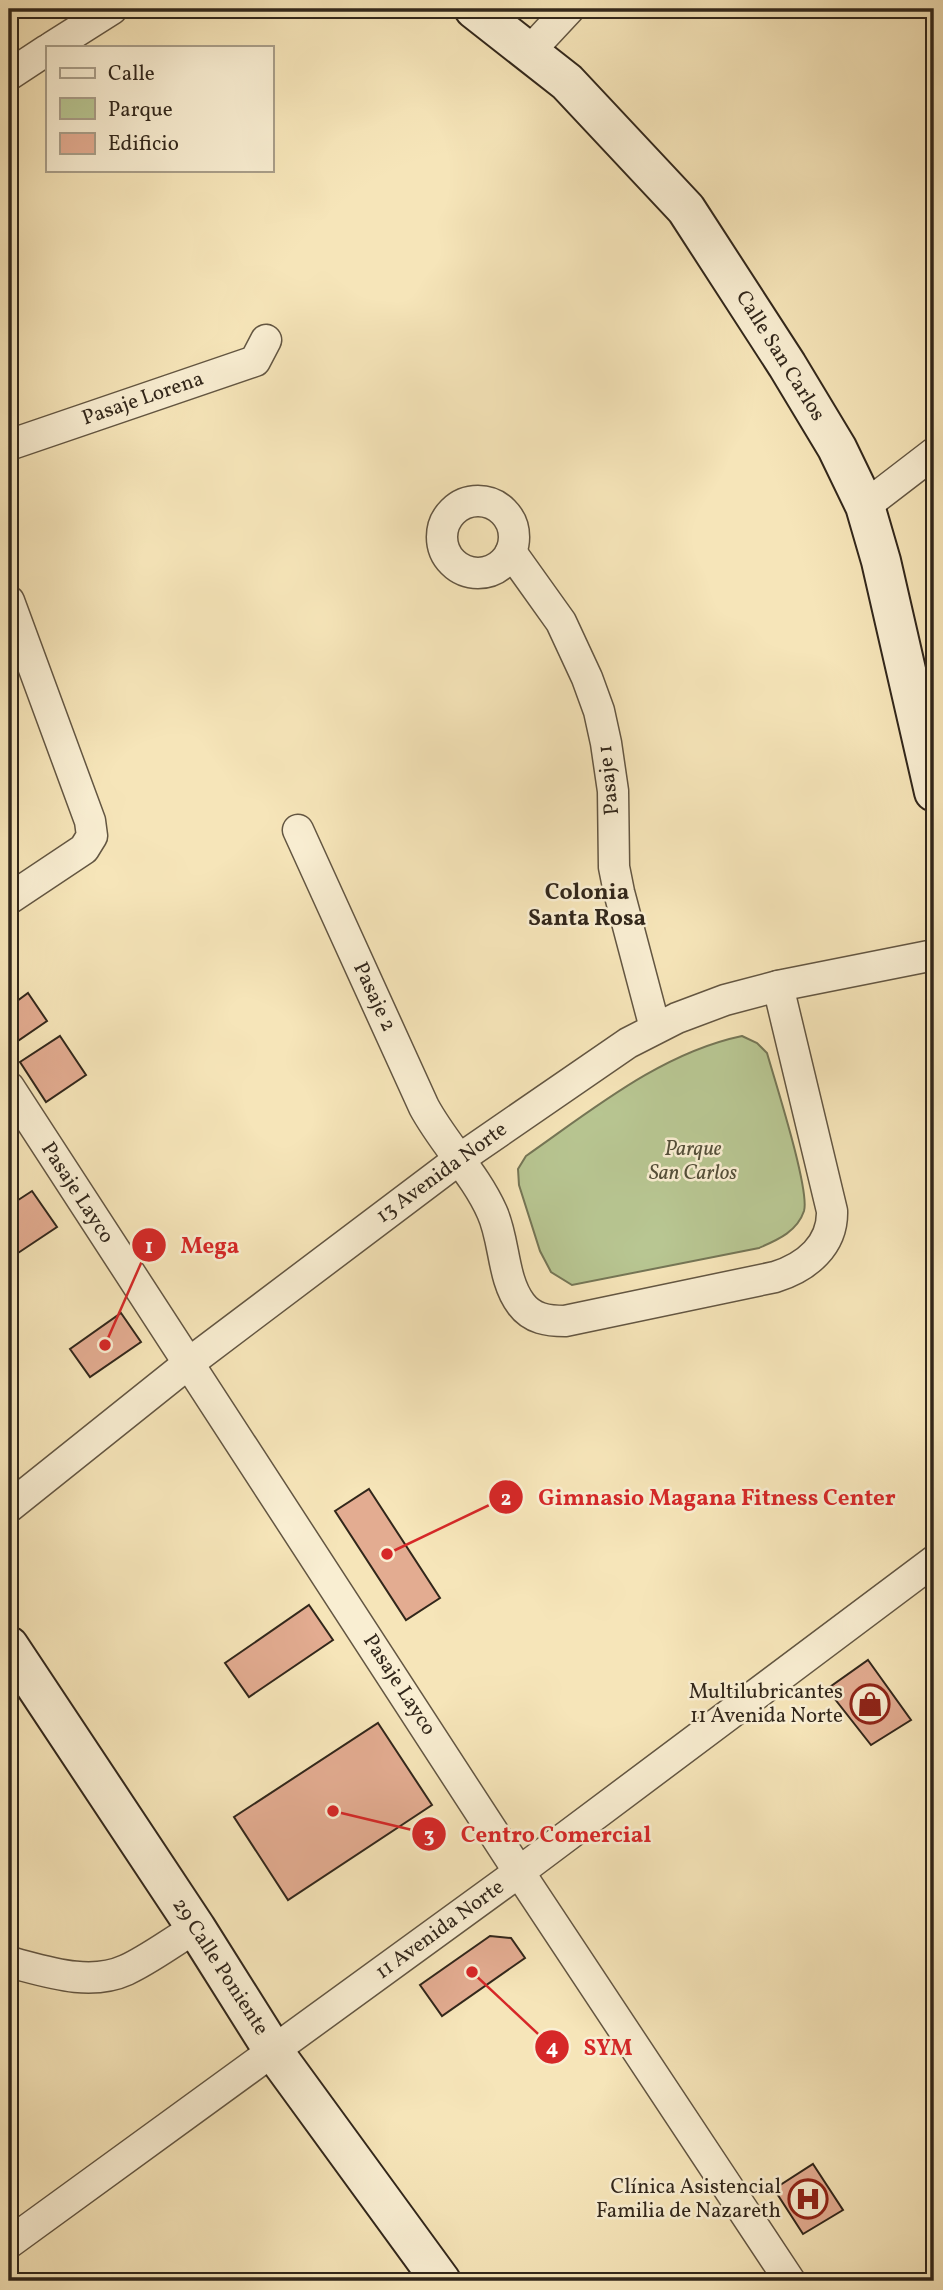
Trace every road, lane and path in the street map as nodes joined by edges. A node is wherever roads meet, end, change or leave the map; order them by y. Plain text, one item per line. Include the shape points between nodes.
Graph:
1 (112, 9) edge
2 (474, 9) edge
3 (569, 9) edge
4 (54, 46) edge
5 (46, 51) edge
6 (528, 53) junction
7 (9, 75) edge
8 (266, 340) dead end
9 (9, 445) edge
10 (934, 453) edge
11 (865, 506) junction
12 (511, 552) dead end
13 (9, 601) edge
14 (934, 792) edge
15 (298, 830) dead end
16 (9, 899) edge
17 (934, 954) edge
18 (778, 986) junction
19 (655, 1028) junction
20 (9, 1087) edge
21 (458, 1160) junction
22 (188, 1363) junction
23 (9, 1507) edge
24 (934, 1560) edge
25 (9, 1646) edge
26 (519, 1872) junction
27 (196, 1928) junction
28 (9, 1962) edge
29 (274, 2052) junction
30 (9, 2242) edge
31 (440, 2281) edge
32 (790, 2281) edge

1 - 4 street
2 - 6 street, Calle San Carlos
3 - 6 street
5 - 7 street
6 - 11 street, Calle San Carlos via 567,82 687,209 837,448
8 - 9 street, Pasaje Lorena via 256,361
10 - 11 street
11 - 14 street, Calle San Carlos
12 - 19 street, Pasaje 1 via 561,622 599,711 613,791 618,892
13 - 16 street via 92,836 84,849
15 - 21 street, Pasaje 2 via 424,1107
17 - 18 street, 13 Avenida Norte
18 - 19 street, 13 Avenida Norte via 699,1009
18 - 21 street, Pasaje 2 via 832,1211 828,1237 816,1254 796,1269 565,1321 540,1318 515,1295 494,1216
19 - 21 street, 13 Avenida Norte
20 - 22 street, Pasaje Layco
21 - 22 street, 13 Avenida Norte
22 - 23 street, 13 Avenida Norte
22 - 26 street, Pasaje Layco
24 - 26 street, 11 Avenida Norte
25 - 27 street, 29 Calle Poniente
26 - 29 street, 11 Avenida Norte
26 - 32 street, Pasaje Layco
27 - 28 street via 111,1975 65,1976
27 - 29 street, 29 Calle Poniente
29 - 30 street, 11 Avenida Norte
29 - 31 street, 29 Calle Poniente

